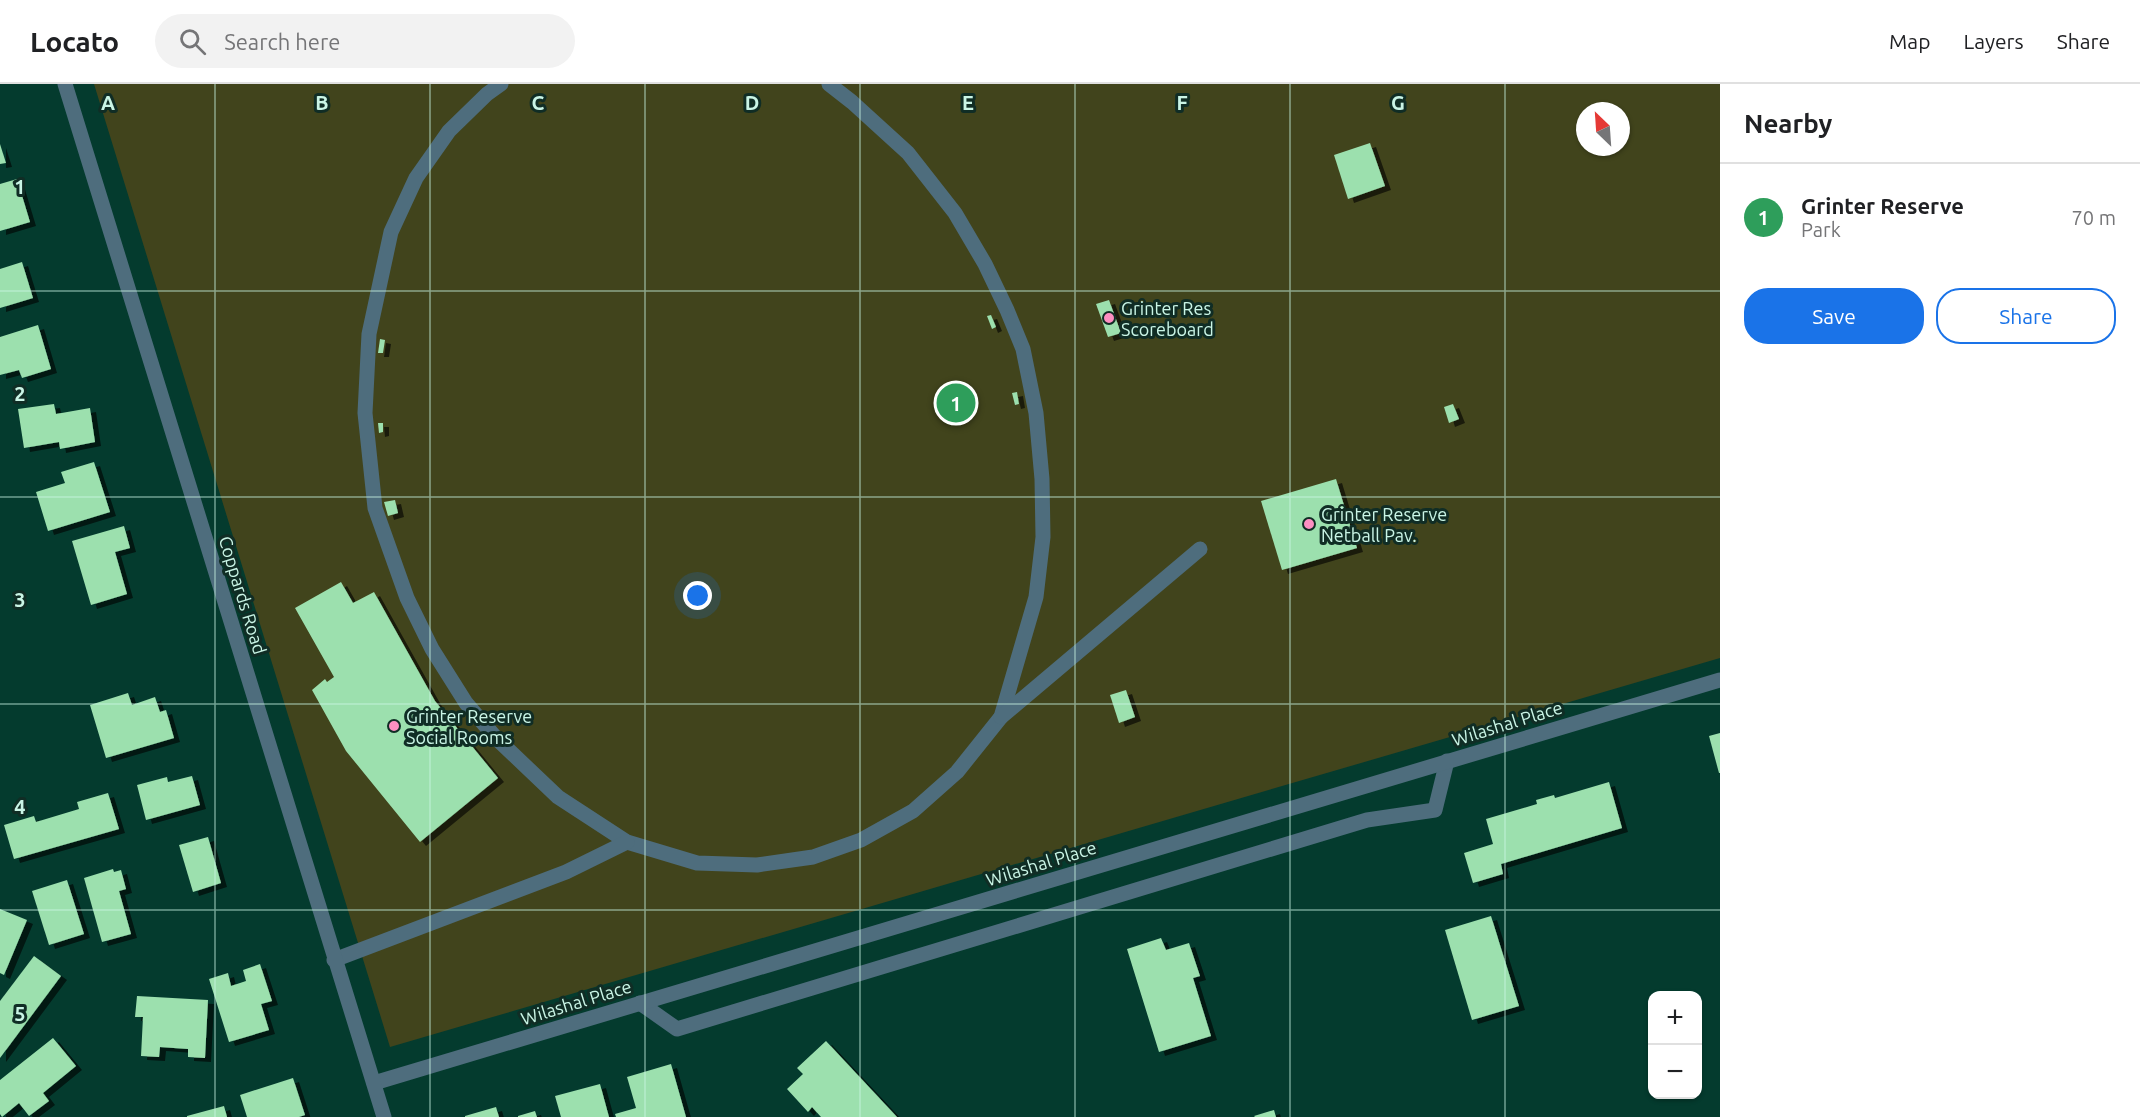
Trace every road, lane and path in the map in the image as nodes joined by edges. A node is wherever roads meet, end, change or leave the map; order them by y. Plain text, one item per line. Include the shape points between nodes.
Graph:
1 (65, 84) edge
2 (501, 84) edge
3 (829, 84) edge
4 (1200, 549) dead end
5 (1720, 680) edge
6 (1001, 717) junction
7 (1447, 761) junction
8 (627, 842) junction
9 (334, 960) junction
10 (640, 1003) junction
11 (374, 1083) junction
12 (384, 1117) edge

1 - 9 street, Coppards Road
2 - 8 street via 449,131 416,178 391,232 369,334 365,413 375,508 407,598 432,650 466,703 495,738 558,797
3 - 6 street via 908,153 955,213 985,264 1023,349 1036,413 1043,537 1036,597
4 - 6 street
5 - 7 street, Wilashal Place
6 - 8 street via 957,772 913,811 861,840 813,857 757,865 697,863
7 - 10 street, Wilashal Place
7 - 10 street via 1435,810 1367,820 677,1029
8 - 9 street via 566,872
9 - 11 street, Coppards Road
10 - 11 street, Wilashal Place
11 - 12 street, Coppards Road

